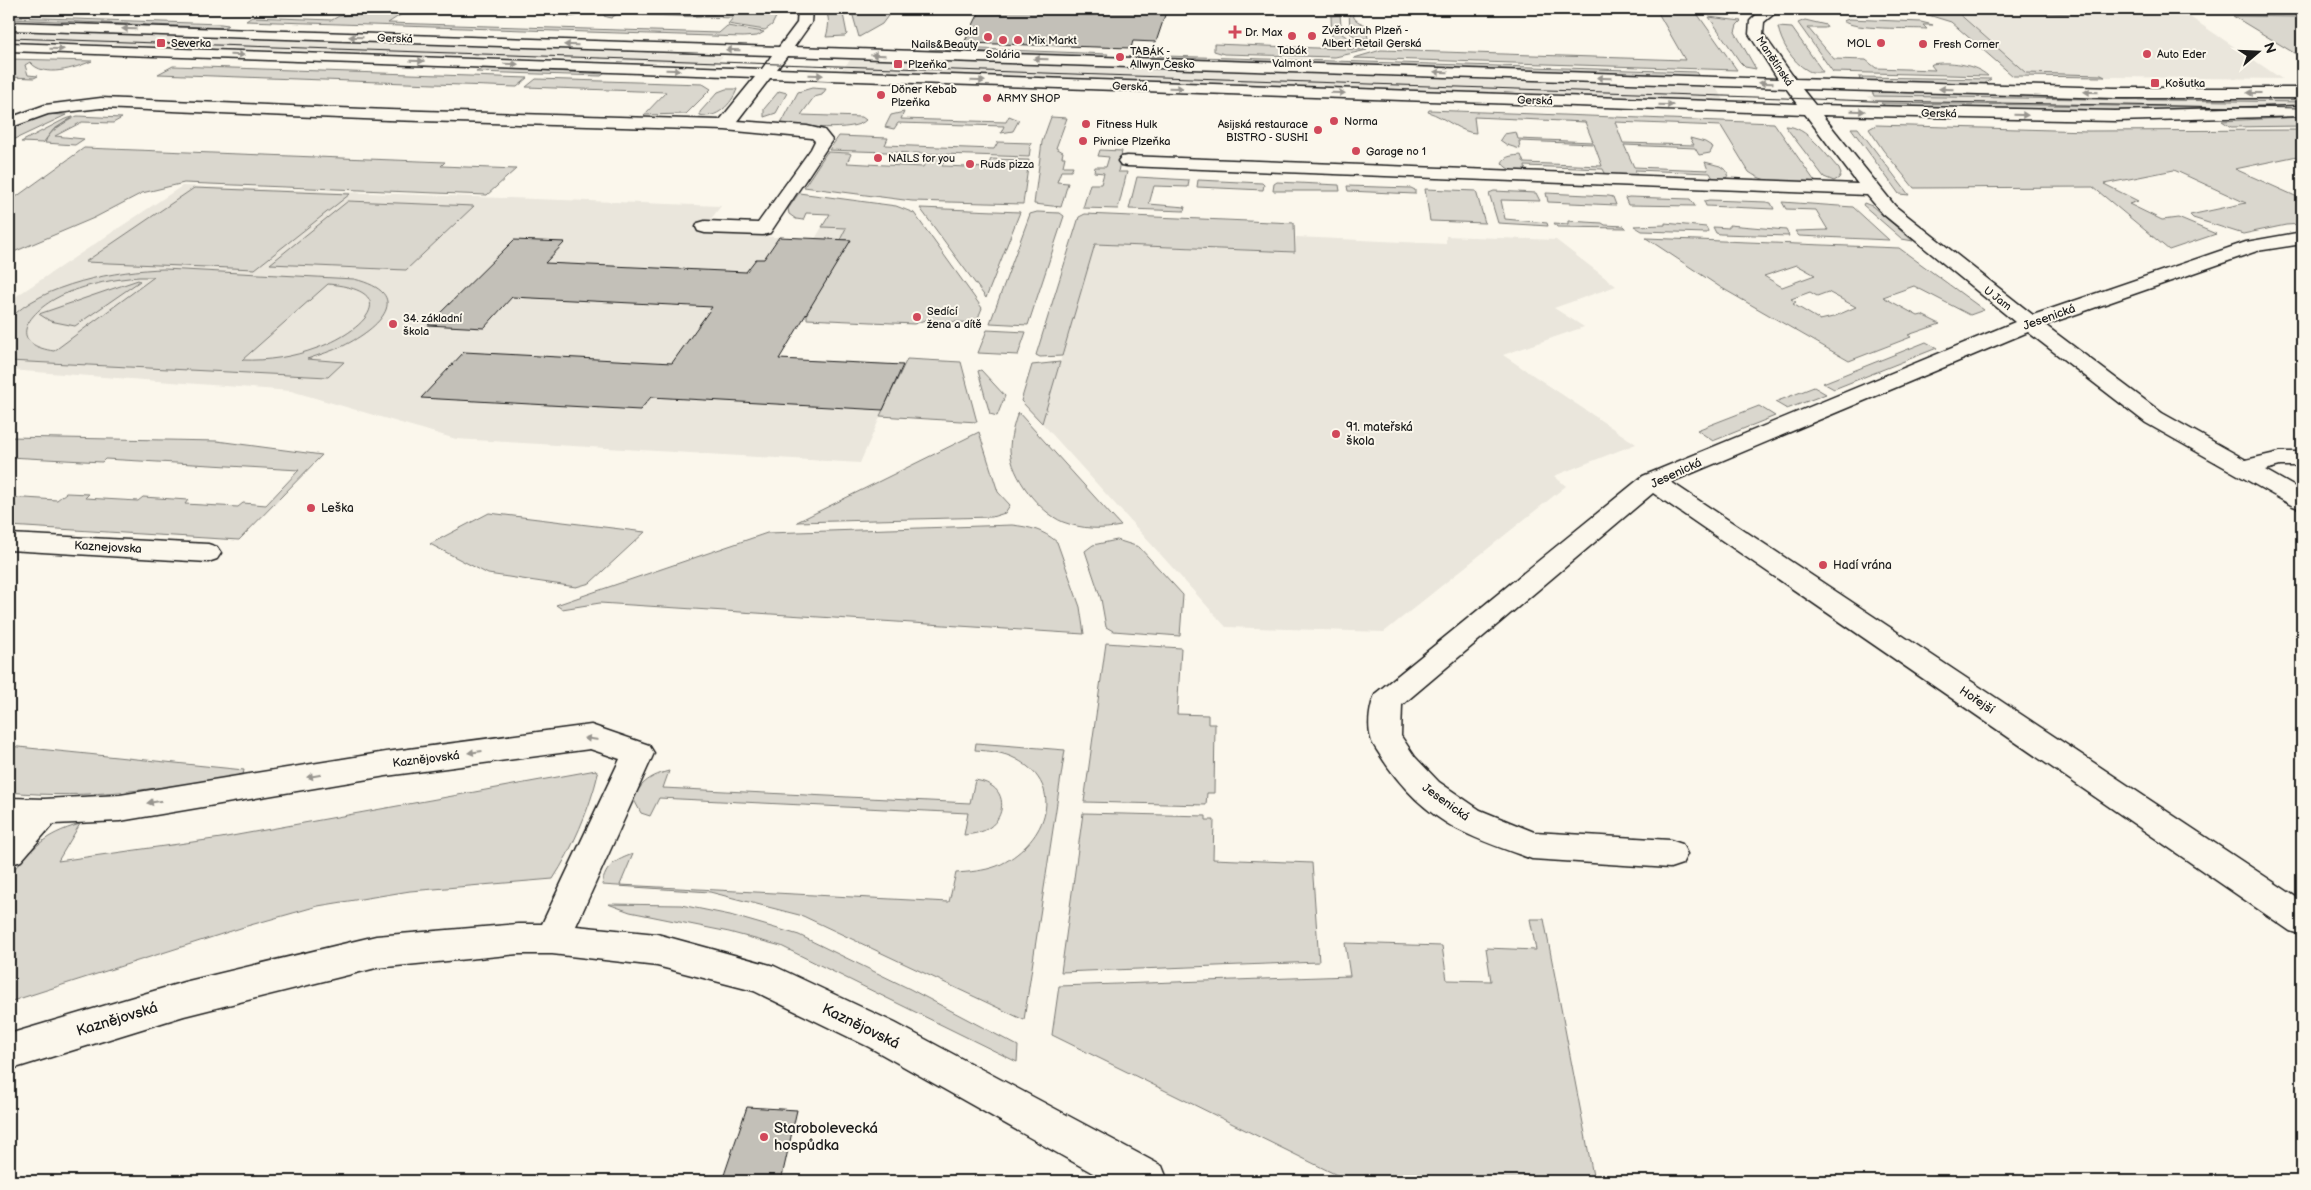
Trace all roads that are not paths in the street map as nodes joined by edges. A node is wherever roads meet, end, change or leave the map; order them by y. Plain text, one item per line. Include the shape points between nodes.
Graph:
1 (806, 9) edge
2 (1748, 9) edge
3 (1770, 10) edge
4 (9, 26) edge
5 (9, 47) edge
6 (782, 52) junction
7 (767, 73) junction
8 (1790, 84) junction
9 (2302, 93) edge
10 (1809, 109) junction
11 (2302, 111) edge
12 (9, 123) edge
13 (725, 125) junction
14 (1127, 161) dead end
15 (1872, 190) junction
16 (705, 227) dead end
17 (2302, 238) edge
18 (2031, 323) junction
19 (2302, 459) edge
20 (2242, 468) junction
21 (1652, 481) junction
22 (2302, 501) edge
23 (9, 542) edge
24 (208, 553) dead end
25 (9, 811) edge
26 (44, 812) junction
27 (9, 851) edge
28 (1670, 854) dead end
29 (2302, 920) edge
30 (552, 939) junction
31 (9, 1052) edge
32 (1147, 1181) edge

1 - 6 street via 804,23
2 - 3 street, Manětínská
3 - 8 street, Manětínská via 1757,21 1756,34
6 -> 4 street, Gerská
5 -> 7 street, Gerská
6 - 7 street
8 -> 6 street, Gerská
7 -> 10 street, Gerská
7 - 13 street
9 -> 8 street, Gerská via 2115,93
8 - 10 street, Manětínská
10 -> 11 street, Gerská via 2079,116
10 - 15 street, U Jam
12 - 13 street via 45,110 101,103
13 - 16 street via 807,131 824,140 763,229
14 - 15 street
15 - 18 street, U Jam via 1890,210 1950,261
17 - 18 street, Jesenická via 2253,246
18 - 20 street, U Jam via 2154,418
18 - 21 street, Jesenická
19 - 20 street via 2280,459
20 - 22 street, U Jam
21 - 28 street, Jesenická via 1387,701 1385,724 1386,738 1404,766 1428,791 1468,819 1532,846
21 - 29 street, Hořejší
23 - 24 street, Kaznejovska
25 - 26 street, Kaznějovská
26 - 27 street
30 -> 26 street, Kaznějovská via 638,753 591,738 386,764 120,808
30 - 31 street, Kaznějovská via 518,939 376,952 184,999
30 - 32 street, Kaznějovská via 658,950 760,977 882,1035

